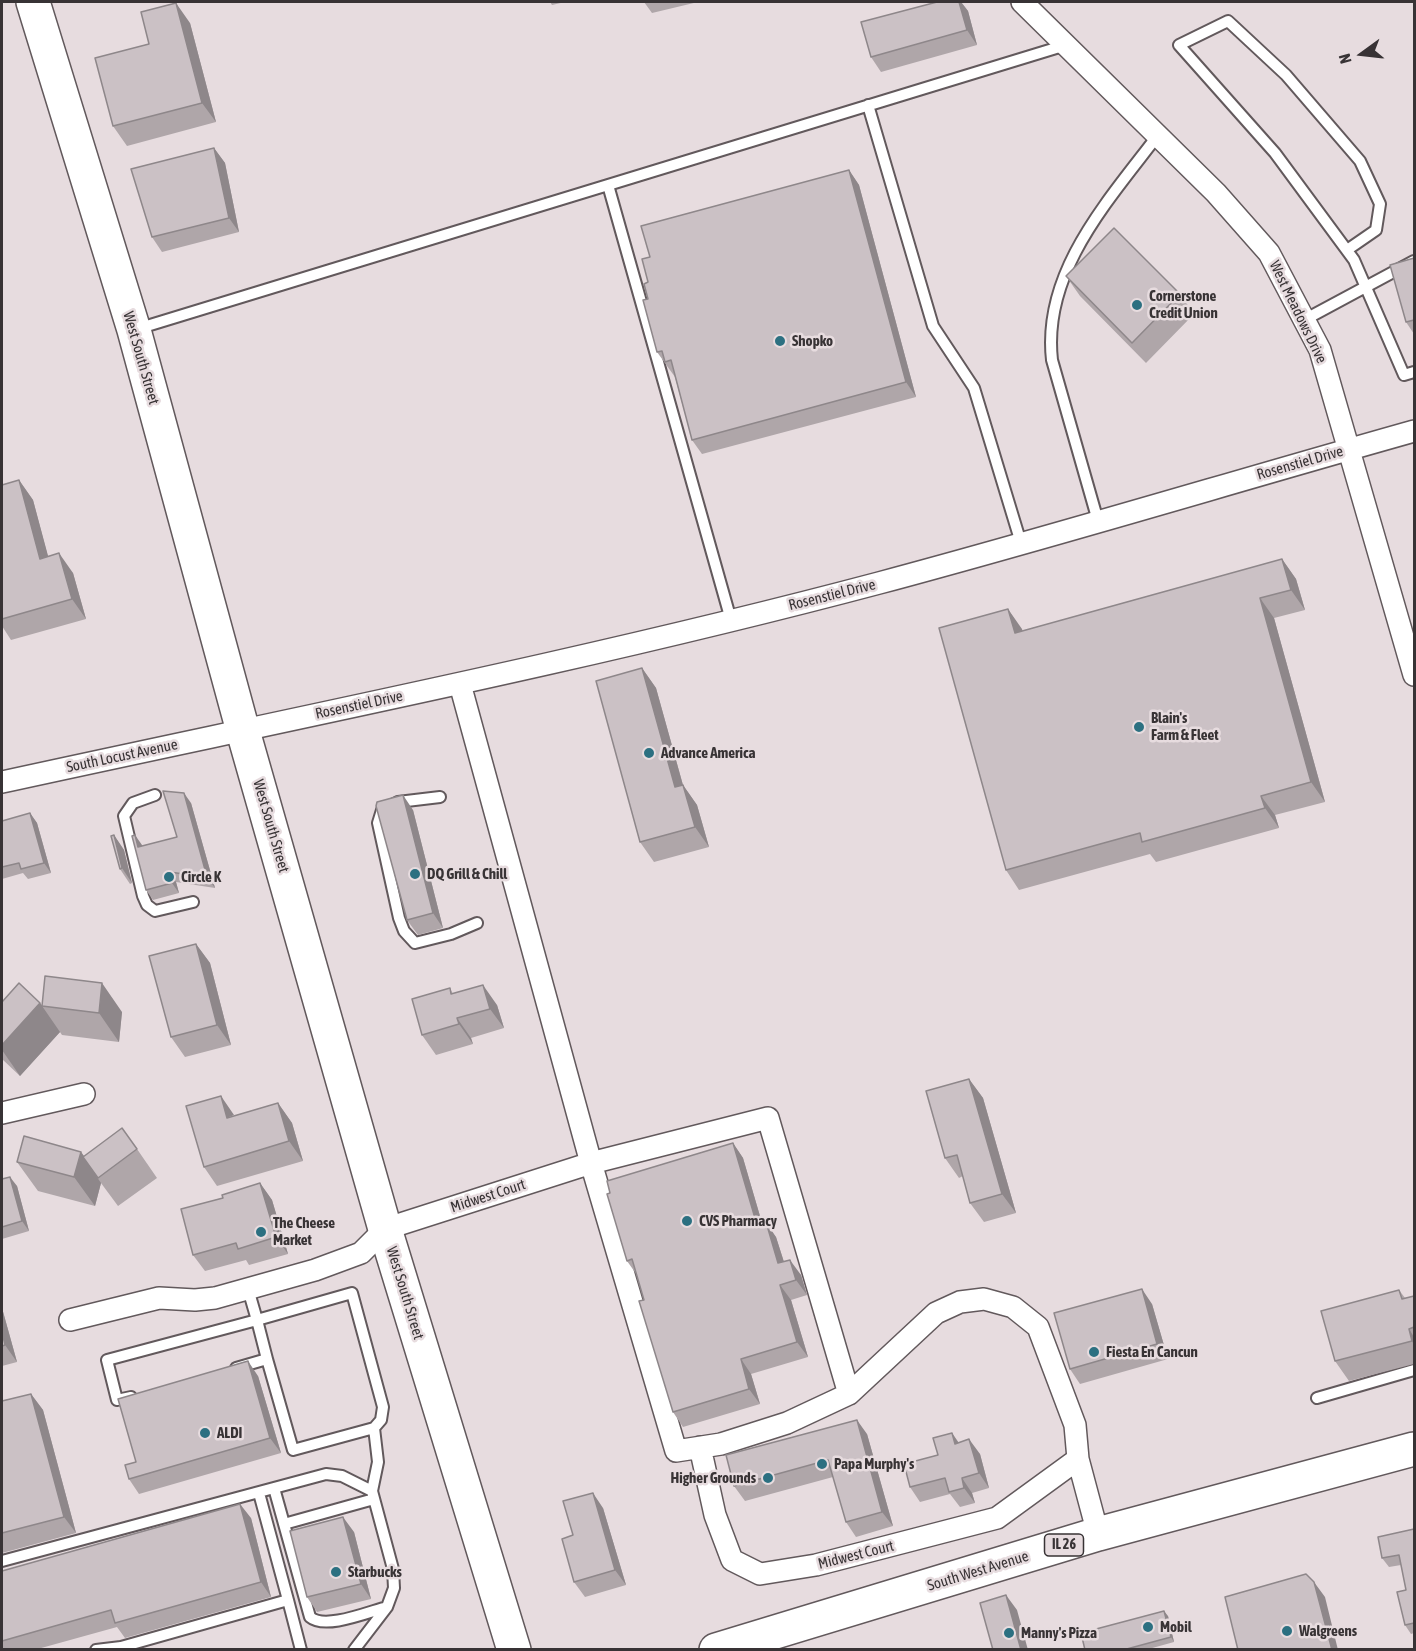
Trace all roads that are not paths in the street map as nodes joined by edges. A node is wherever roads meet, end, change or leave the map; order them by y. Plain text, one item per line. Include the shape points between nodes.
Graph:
1 (33, 2) edge
2 (1022, 2) edge
3 (1066, 45) junction
4 (868, 105) junction
5 (1158, 135) junction
6 (608, 185) junction
7 (1347, 250) junction
8 (1414, 261) edge
9 (1365, 286) junction
10 (1304, 320) junction
11 (134, 330) junction
12 (1414, 372) edge
13 (1414, 431) edge
14 (1351, 449) junction
15 (1098, 521) junction
16 (1021, 543) junction
17 (731, 620) junction
18 (1414, 675) edge
19 (460, 684) junction
20 (243, 730) junction
21 (2, 782) edge
22 (155, 795) dead end
23 (440, 797) dead end
24 (193, 902) dead end
25 (477, 923) dead end
26 (84, 1094) dead end
27 (2, 1113) edge
28 (591, 1163) junction
29 (385, 1229) junction
30 (248, 1289) junction
31 (70, 1320) dead end
32 (257, 1320) junction
33 (267, 1359) junction
34 (1414, 1370) edge
35 (221, 1372) edge
36 (141, 1394) edge
37 (849, 1394) junction
38 (1317, 1398) dead end
39 (374, 1428) junction
40 (700, 1447) junction
41 (1414, 1449) edge
42 (1078, 1459) junction
43 (274, 1488) junction
44 (259, 1493) junction
45 (373, 1495) junction
46 (284, 1524) junction
47 (1098, 1534) junction
48 (2, 1561) edge
49 (288, 1600) junction
50 (387, 1607) junction
51 (96, 1650) edge
52 (301, 1650) edge
53 (354, 1650) edge
54 (514, 1650) edge
55 (716, 1650) edge

1 - 11 main road, West South Street
2 - 3 street, West Meadows Drive
3 - 4 lane
3 - 5 street, West Meadows Drive
4 - 6 lane
4 - 16 lane via 933,326 974,388
5 - 10 street, West Meadows Drive via 1269,253
5 - 15 lane via 1083,235 1053,308 1052,360
6 - 11 lane
6 - 17 lane
7 - 7 lane via 1275,153 1179,45 1228,21 1286,75 1360,161 1380,204 1376,230
7 - 9 lane
8 - 9 lane
9 - 10 lane
9 - 12 lane via 1404,375
10 - 14 street, West Meadows Drive via 1320,350
11 - 20 main road, West South Street
13 - 14 street, Rosenstiel Drive
14 - 15 street, Rosenstiel Drive
14 - 18 street, West Meadows Drive
15 - 16 street, Rosenstiel Drive
16 - 17 street, Rosenstiel Drive
17 - 19 street, Rosenstiel Drive
19 - 20 street, Rosenstiel Drive
19 - 28 street
20 - 21 street, South Locust Avenue
20 - 29 main road, West South Street
22 - 24 lane via 133,803 124,816 143,896 155,911
23 - 25 lane via 398,802 382,810 380,831 399,918 415,943
26 - 27 street
28 - 29 street, Midwest Court
28 - 37 street, Midwest Court via 768,1118
28 - 40 street via 676,1451
29 - 30 street via 361,1253 340,1263
29 - 54 main road, West South Street
30 - 31 street via 205,1300 159,1298
30 - 32 lane
32 - 33 lane
32 - 36 lane via 107,1360 117,1400
32 - 39 lane via 352,1293 383,1407 381,1420
33 - 35 lane
33 - 39 lane via 293,1450
34 - 38 lane
37 - 40 street via 787,1423
37 - 42 street via 936,1313 960,1302 984,1299 1013,1307 1038,1327 1075,1425
39 - 45 lane via 378,1462
40 - 42 street, Midwest Court via 715,1515 732,1560 760,1574 816,1565 997,1518
41 - 47 main road, South West Avenue / IL 26
42 - 47 street
43 - 44 lane
43 - 45 lane via 332,1474 348,1478
43 - 46 lane
44 - 48 lane
44 - 49 lane
45 - 46 lane
45 - 50 lane via 393,1569 394,1588
46 - 50 lane via 312,1619 327,1623
47 - 55 main road, South West Avenue / IL 26
49 - 51 lane via 121,1647
49 - 52 lane
50 - 53 lane

